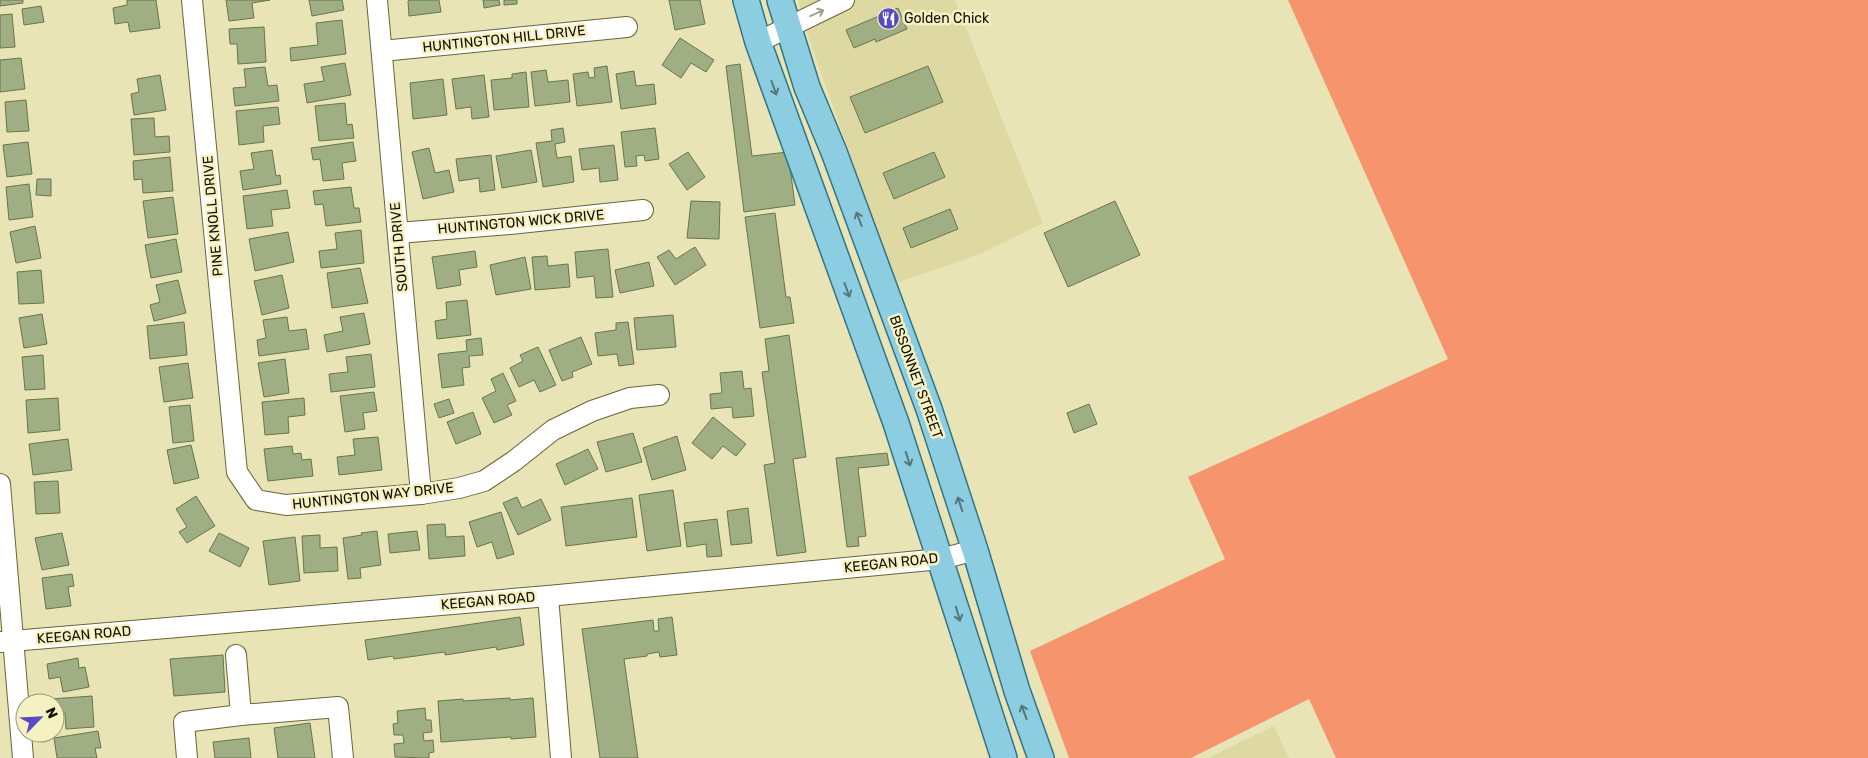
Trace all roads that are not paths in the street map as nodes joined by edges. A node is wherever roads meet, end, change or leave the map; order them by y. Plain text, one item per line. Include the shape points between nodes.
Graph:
1 (192, 0) edge
2 (378, 0) edge
3 (780, 0) edge
4 (844, 0) edge
5 (748, 1) edge
6 (627, 27) dead end
7 (787, 27) junction
8 (758, 42) junction
9 (382, 51) junction
10 (643, 210) dead end
11 (398, 233) junction
12 (869, 248) junction
13 (836, 260) junction
14 (659, 395) dead end
15 (930, 409) junction
16 (896, 423) junction
17 (234, 432) joint
18 (0, 484) edge
19 (421, 494) junction
20 (2, 529) edge
21 (975, 550) junction
22 (941, 559) junction
23 (548, 596) junction
24 (6, 642) edge
25 (236, 655) dead end
26 (241, 715) junction
27 (23, 758) edge
28 (187, 758) edge
29 (343, 758) edge
30 (561, 758) edge
31 (1004, 758) edge
32 (1041, 758) edge

1 - 17 street, PINE KNOLL DRIVE
2 - 9 street, SOUTH DRIVE
3 - 7 main road, BISSONNET STREET
7 -> 4 street
5 - 8 main road
6 - 9 street, HUNTINGTON HILL DRIVE
7 - 8 street
12 -> 7 main road, BISSONNET STREET
8 -> 13 main road
9 - 11 street, SOUTH DRIVE
10 - 11 street, HUNTINGTON WICK DRIVE
11 - 19 street, SOUTH DRIVE
12 - 13 main road
12 - 15 main road, BISSONNET STREET
13 -> 16 main road
14 - 19 street, HUNTINGTON WAY DRIVE via 630,398 592,410 553,430 484,481
15 - 16 main road
21 -> 15 main road, BISSONNET STREET
16 -> 22 main road
17 - 19 street, HUNTINGTON WAY DRIVE via 238,472 256,500 286,505
18 - 20 street
20 - 24 street
21 - 22 street, KEEGAN ROAD
32 -> 21 main road, BISSONNET STREET via 1017,691
22 - 23 street, KEEGAN ROAD
22 -> 31 main road
23 - 24 street, KEEGAN ROAD
23 - 30 street
24 - 27 street
25 - 26 street
26 - 28 street via 184,722
26 - 29 street via 338,707

